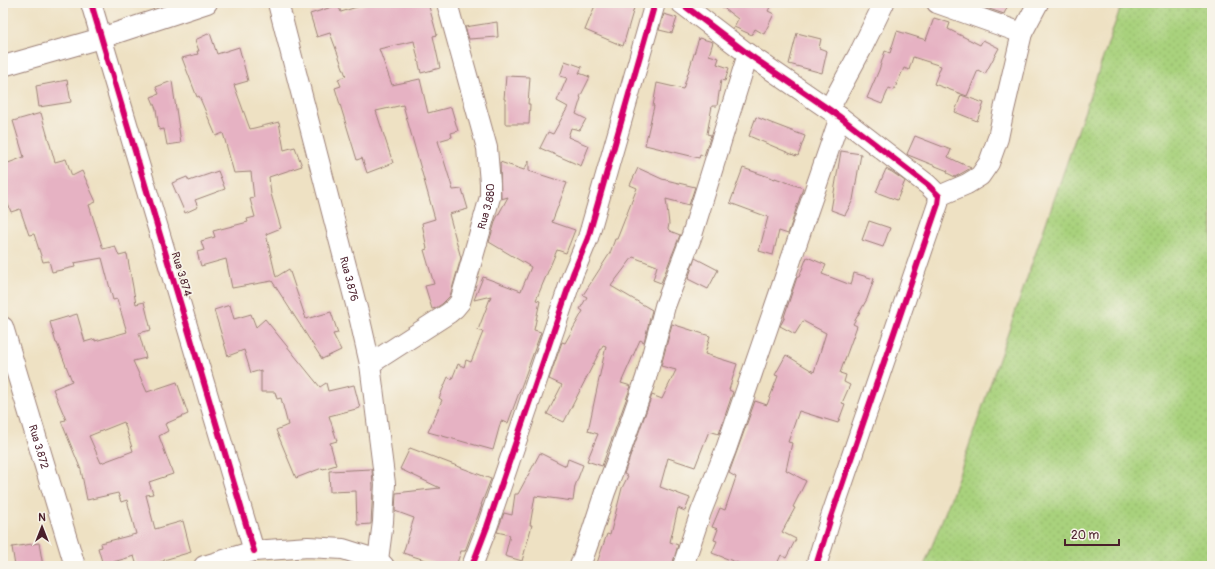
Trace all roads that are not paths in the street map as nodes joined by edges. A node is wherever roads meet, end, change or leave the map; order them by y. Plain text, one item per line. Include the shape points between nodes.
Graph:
1 (91, 3) edge
2 (207, 3) edge
3 (278, 3) edge
4 (447, 3) edge
5 (655, 3) edge
6 (681, 3) edge
7 (884, 3) edge
8 (937, 3) edge
9 (1038, 3) edge
10 (1022, 33) junction
11 (101, 38) junction
12 (748, 54) junction
13 (3, 66) edge
14 (834, 113) junction
15 (939, 196) junction
16 (3, 327) edge
17 (370, 364) junction
18 (254, 551) junction
19 (381, 563) edge
20 (75, 566) edge
21 (204, 566) edge
22 (472, 566) edge
23 (580, 566) edge
24 (683, 566) edge
25 (816, 566) edge

1 - 11 street, Rua 3.874
2 - 11 street
3 - 17 street, Rua 3.876
4 - 17 street, Rua 3.880 via 487,148 490,197 460,302 448,313
5 - 22 street via 588,238 573,274
6 - 12 street
7 - 14 street
8 - 10 street
9 - 10 street
10 - 15 street via 998,138 989,163 980,176
11 - 13 street
11 - 18 street, Rua 3.874
12 - 14 street
12 - 23 street via 692,235 665,306 646,378
14 - 15 street via 928,184
14 - 24 street via 726,449
15 - 25 street
16 - 20 street, Rua 3.872
17 - 19 street, Rua 3.876 via 385,484
18 - 19 street via 308,547 343,549
18 - 21 street

